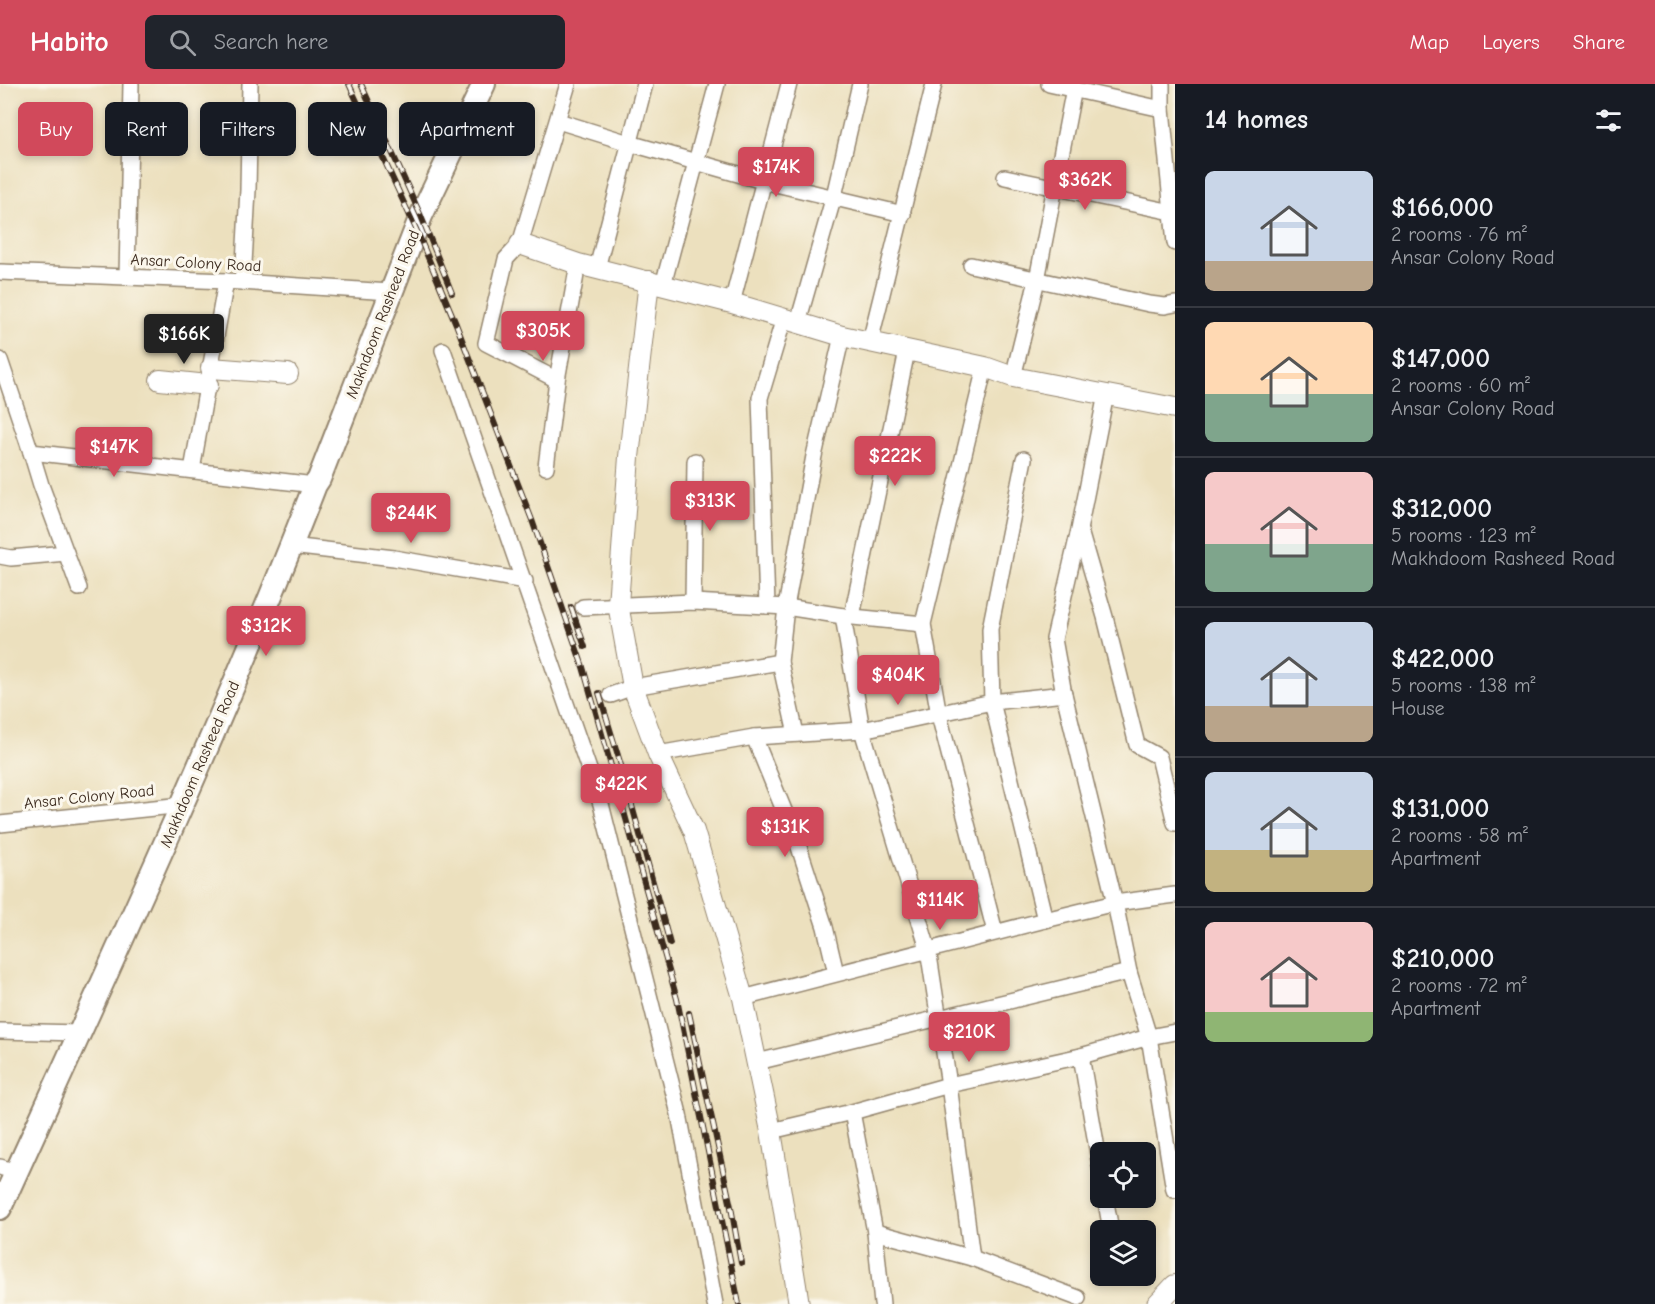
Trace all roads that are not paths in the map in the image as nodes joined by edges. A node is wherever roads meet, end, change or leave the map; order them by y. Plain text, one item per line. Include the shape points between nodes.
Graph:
1 (130, 84) edge
2 (250, 84) edge
3 (484, 84) edge
4 (568, 84) edge
5 (645, 84) edge
6 (717, 84) edge
7 (789, 84) edge
8 (860, 84) edge
9 (934, 84) edge
10 (1049, 84) edge
11 (1162, 84) edge
12 (1074, 88) junction
13 (1162, 110) junction
14 (558, 121) junction
15 (629, 143) junction
16 (697, 161) junction
17 (1005, 177) dead end
18 (764, 181) junction
19 (1054, 187) junction
20 (834, 196) junction
21 (1172, 212) junction
22 (903, 214) junction
23 (1175, 243) edge
24 (520, 244) junction
25 (971, 265) dead end
26 (587, 266) junction
27 (0, 272) edge
28 (127, 277) junction
29 (1037, 280) junction
30 (226, 281) junction
31 (243, 282) junction
32 (656, 283) junction
33 (390, 292) junction
34 (732, 303) junction
35 (1175, 304) edge
36 (791, 320) junction
37 (842, 336) junction
38 (870, 342) junction
39 (443, 350) dead end
40 (907, 351) junction
41 (1, 365) edge
42 (985, 367) junction
43 (288, 374) dead end
44 (209, 377) junction
45 (1012, 377) junction
46 (160, 380) dead end
47 (557, 380) junction
48 (1106, 394) junction
49 (1175, 408) edge
50 (31, 452) junction
51 (1024, 459) dead end
52 (695, 461) dead end
53 (546, 467) dead end
54 (192, 470) junction
55 (315, 485) junction
56 (1080, 530) junction
57 (291, 546) junction
58 (66, 553) junction
59 (0, 556) edge
60 (525, 581) junction
61 (79, 588) dead end
62 (693, 602) junction
63 (618, 604) junction
64 (767, 606) junction
65 (583, 607) dead end
66 (786, 607) junction
67 (848, 616) junction
68 (923, 624) junction
69 (780, 662) junction
70 (633, 687) junction
71 (1064, 694) junction
72 (611, 695) dead end
73 (992, 702) junction
74 (939, 715) junction
75 (862, 730) junction
76 (796, 734) junction
77 (754, 737) junction
78 (658, 754) junction
79 (183, 804) junction
80 (1175, 823) edge
81 (0, 824) edge
82 (1175, 895) edge
83 (1115, 903) junction
84 (1045, 920) junction
85 (994, 932) junction
86 (928, 949) junction
87 (1129, 972) junction
88 (836, 973) junction
89 (743, 998) junction
90 (938, 1019) junction
91 (0, 1031) edge
92 (1175, 1032) edge
93 (80, 1033) junction
94 (1149, 1037) junction
95 (1081, 1056) junction
96 (757, 1062) junction
97 (949, 1085) junction
98 (852, 1112) junction
99 (771, 1131) junction
100 (1096, 1142) edge
101 (8, 1170) edge
102 (1174, 1190) edge
103 (0, 1208) edge
104 (875, 1232) junction
105 (972, 1258) junction
106 (1175, 1285) edge
107 (1078, 1298) dead end
108 (715, 1304) edge
109 (799, 1304) edge
110 (882, 1304) edge
111 (1157, 1304) edge

1 - 28 street
2 - 31 street
3 - 33 main road, Makhdoom Rasheed Road via 421,216
4 - 14 street
5 - 15 street
6 - 16 street
7 - 18 street
8 - 20 street
9 - 22 street
10 - 12 street
11 - 13 street
12 - 13 street
12 - 19 street
13 - 21 street
14 - 15 street
14 - 24 street
15 - 16 street
15 - 26 street
16 - 18 street
16 - 32 street
17 - 19 street
18 - 20 street
18 - 34 street
19 - 21 street
19 - 29 street
20 - 22 street
20 - 36 street
21 - 23 street
22 - 38 street
24 - 26 street
24 - 47 street via 506,259 486,343
25 - 29 street
26 - 32 street
26 - 47 street
27 - 28 street, Ansar Colony Road
28 - 30 street, Ansar Colony Road
29 - 35 street via 1149,304
29 - 45 street
30 - 31 street, Ansar Colony Road
30 - 44 street
31 - 33 street, Ansar Colony Road
32 - 34 street
32 - 63 street via 629,458
33 - 55 main road, Makhdoom Rasheed Road
34 - 36 street
36 - 37 street
36 - 64 street via 760,398
37 - 38 street
37 - 66 street via 814,456
38 - 40 street
39 - 60 street
40 - 42 street
40 - 67 street
41 - 50 street
42 - 45 street
42 - 68 street
43 - 44 street
44 - 46 street
44 - 54 street
45 - 48 street
47 - 53 street
48 - 49 street
48 - 56 street
50 - 54 street
50 - 58 street
51 - 73 street via 990,629
52 - 62 street
54 - 55 street
55 - 57 main road, Makhdoom Rasheed Road
56 - 71 street via 1054,639
56 - 80 street via 1137,745 1159,757
57 - 60 street via 393,558
57 - 79 main road, Makhdoom Rasheed Road
58 - 59 street
58 - 61 street
60 - 108 street via 601,804 679,1114
62 - 63 street
62 - 64 street
63 - 65 street
63 - 70 street
64 - 66 street
66 - 67 street
66 - 69 street
67 - 68 street
67 - 75 street
68 - 74 street
69 - 70 street
69 - 76 street
70 - 72 street
70 - 78 street
71 - 73 street
71 - 83 street
73 - 74 street
73 - 84 street
74 - 75 street
74 - 85 street
75 - 76 street
75 - 86 street
76 - 77 street
77 - 78 street
77 - 88 street via 799,847
78 - 89 street via 694,831
79 - 81 street, Ansar Colony Road
79 - 93 main road, Makhdoom Rasheed Road
82 - 83 street
83 - 84 street
83 - 87 street
84 - 85 street
85 - 86 street
86 - 88 street
86 - 90 street
87 - 90 street
87 - 94 street
88 - 89 street
89 - 96 street
90 - 96 street
90 - 97 street
91 - 93 street
92 - 94 street
93 - 101 main road, Makhdoom Rasheed Road
94 - 95 street
94 - 102 street
95 - 97 street
95 - 100 street
96 - 99 street
97 - 98 street
97 - 105 street
98 - 99 street
98 - 104 street
99 - 109 street
101 - 103 main road, Makhdoom Rasheed Road
104 - 105 street
104 - 110 street
105 - 107 street
106 - 111 street

